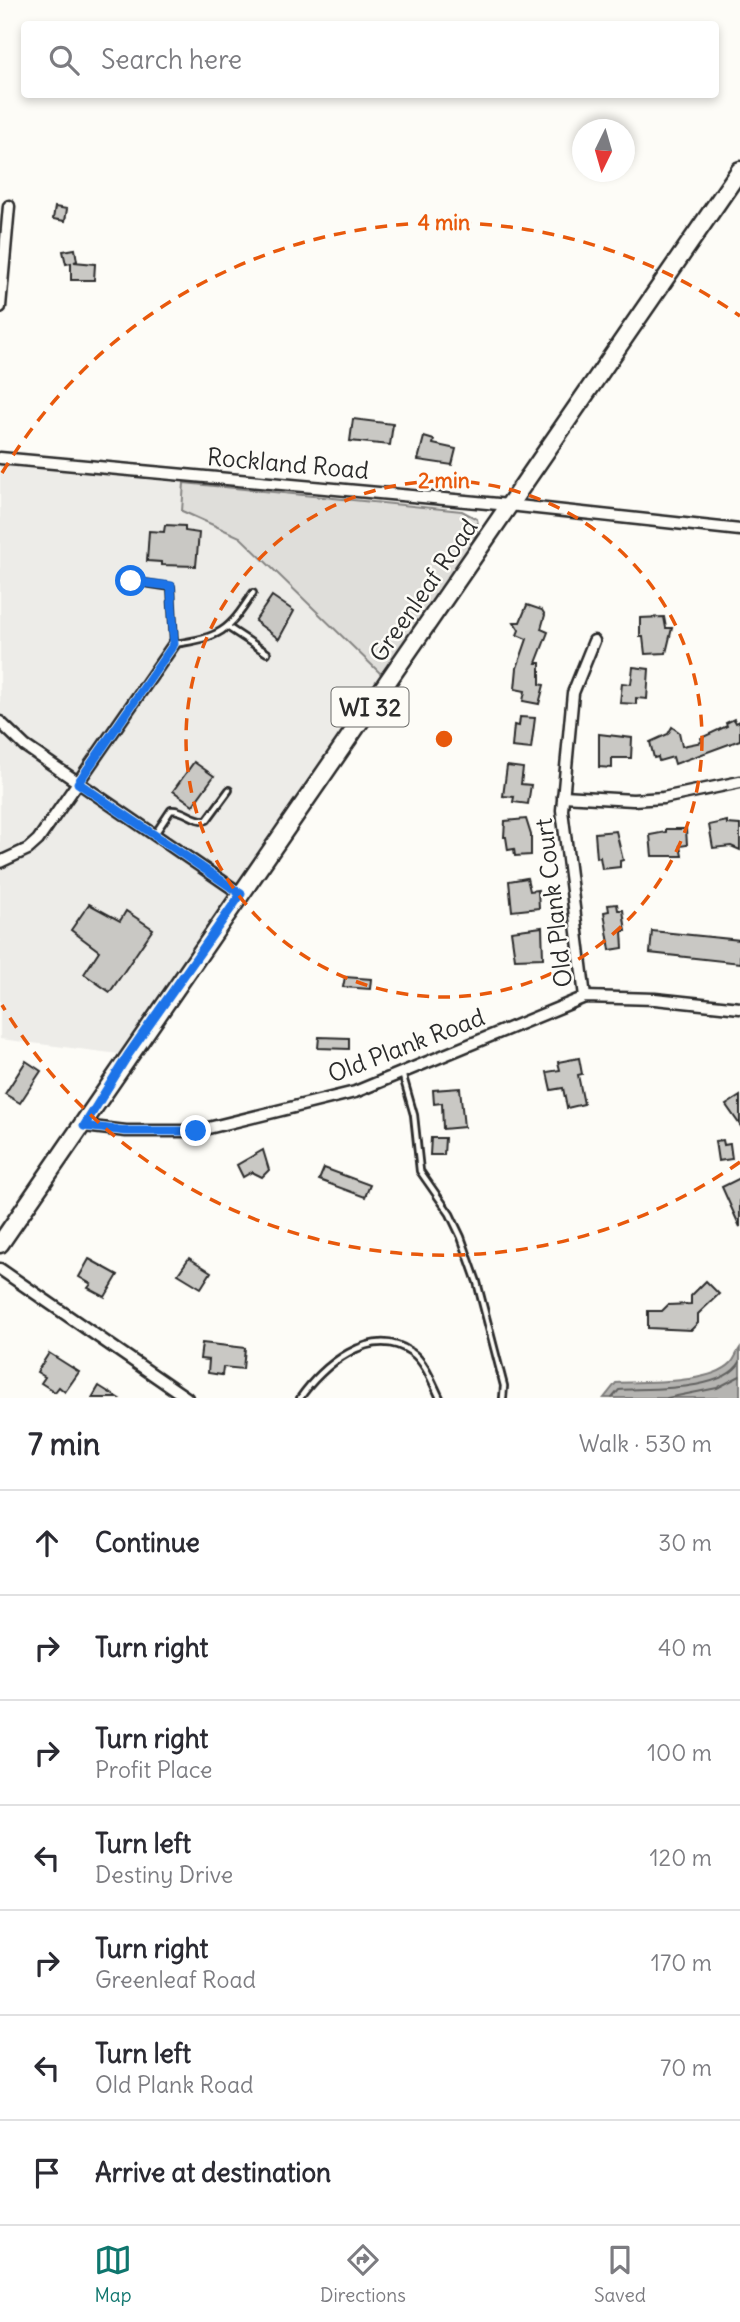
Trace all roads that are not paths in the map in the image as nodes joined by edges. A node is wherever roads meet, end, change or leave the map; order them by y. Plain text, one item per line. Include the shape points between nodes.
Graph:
1 (740, 170) edge
2 (9, 206) dead end
3 (0, 307) edge
4 (0, 458) edge
5 (509, 505) junction
6 (740, 530) edge
7 (131, 581) dead end
8 (253, 593) dead end
9 (229, 628) junction
10 (594, 641) dead end
11 (174, 644) junction
12 (267, 653) dead end
13 (0, 722) edge
14 (740, 782) edge
15 (78, 783) junction
16 (229, 790) dead end
17 (562, 796) junction
18 (155, 835) junction
19 (0, 862) edge
20 (241, 894) junction
21 (585, 997) junction
22 (740, 1008) edge
23 (402, 1072) junction
24 (84, 1126) junction
25 (0, 1244) edge
26 (0, 1269) edge
27 (187, 1398) edge
28 (300, 1398) edge
29 (440, 1398) edge
30 (503, 1398) edge

1 - 5 main road, Greenleaf Road / WI 32
2 - 3 street
4 - 5 street, Rockland Road
5 - 6 street, Rockland Road
5 - 20 main road, Greenleaf Road / WI 32
7 - 11 lane via 171,586
8 - 9 lane
9 - 11 lane
9 - 12 lane
10 - 17 street, Old Plank Court via 573,693
11 - 15 street
13 - 15 street
14 - 17 street via 663,798
15 - 18 street
15 - 19 street via 38,840
16 - 18 lane via 207,820 172,810
17 - 21 street, Old Plank Court
18 - 20 street
20 - 24 main road, Greenleaf Road / WI 32
21 - 22 street, Old Plank Road
21 - 23 street, Old Plank Road
23 - 24 street, Old Plank Road via 355,1092 196,1131
23 - 30 lane via 414,1115 420,1171 461,1237 477,1282
24 - 25 main road, Greenleaf Road / WI 32
26 - 27 street
28 - 29 lane via 313,1379 335,1361 356,1349 379,1345 410,1351

